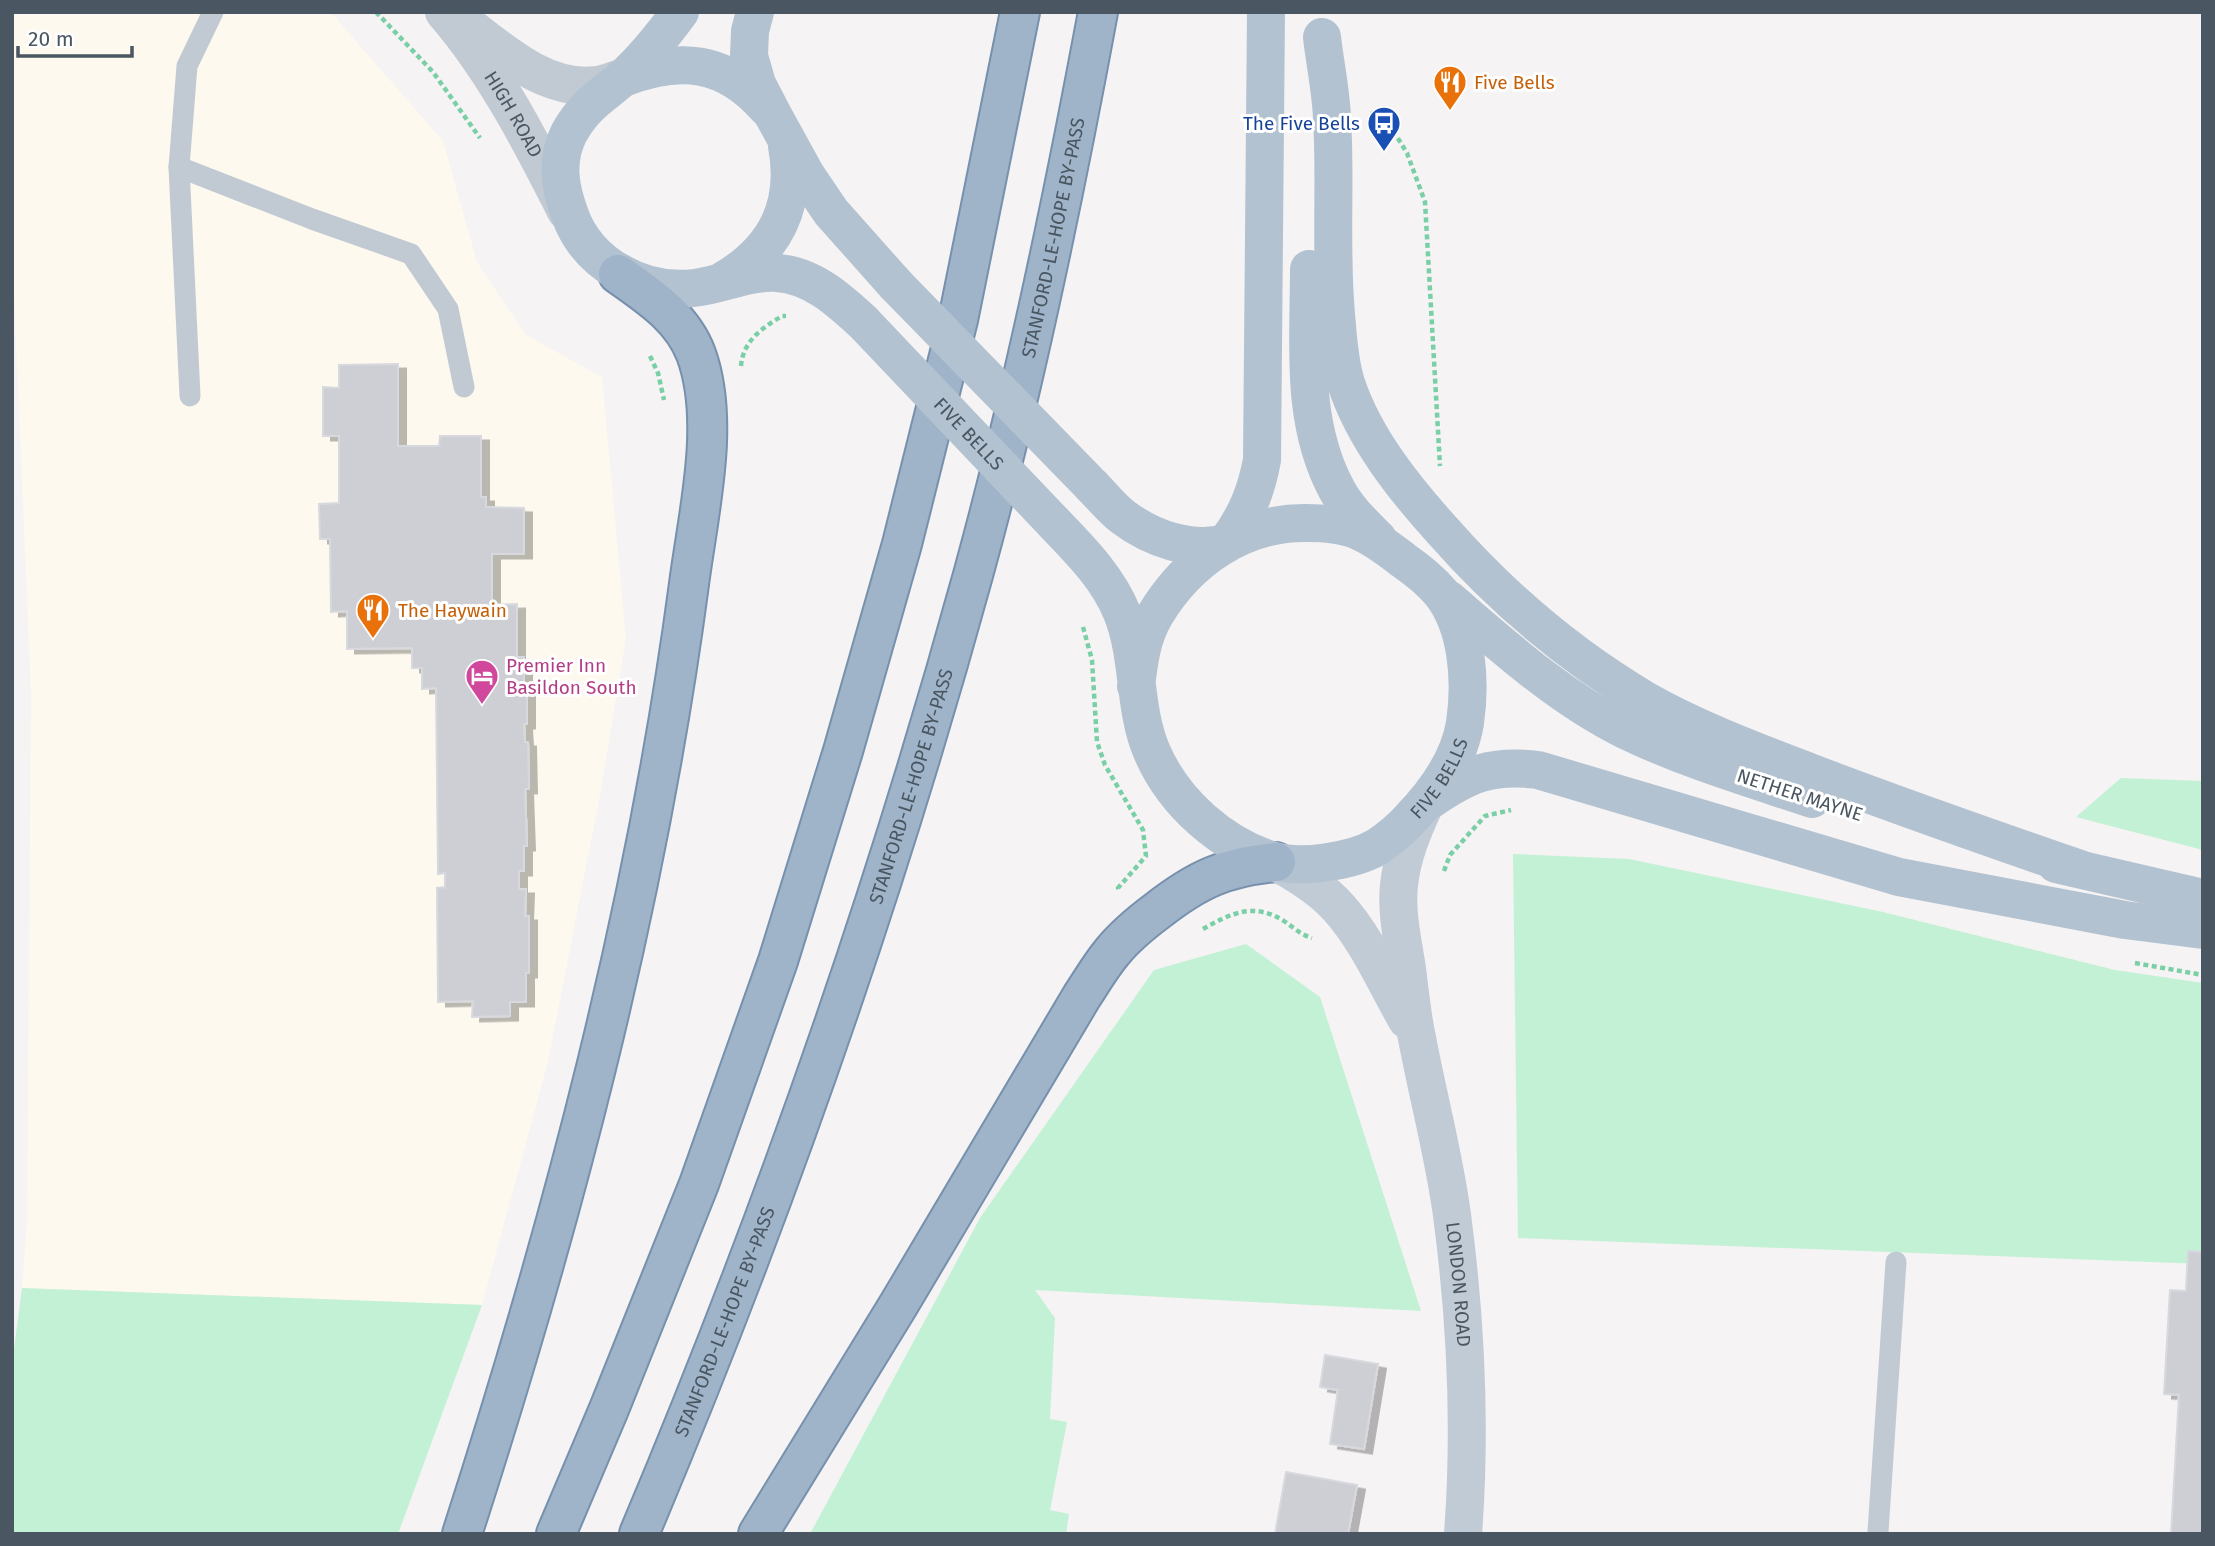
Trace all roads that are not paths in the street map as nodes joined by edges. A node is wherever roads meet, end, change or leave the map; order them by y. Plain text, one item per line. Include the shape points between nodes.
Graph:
1 (213, 12) edge
2 (444, 12) edge
3 (451, 12) edge
4 (680, 12) edge
5 (755, 12) edge
6 (1020, 12) edge
7 (1098, 12) edge
8 (1266, 12) edge
9 (1322, 25) edge
10 (622, 78) junction
11 (779, 127) junction
12 (179, 167) junction
13 (574, 225) junction
14 (618, 274) junction
15 (722, 281) junction
16 (464, 387) dead end
17 (190, 396) dead end
18 (1226, 544) junction
19 (1387, 547) junction
20 (1441, 593) junction
21 (1136, 686) junction
22 (1425, 804) junction
23 (1276, 862) junction
24 (2080, 869) junction
25 (2203, 898) edge
26 (2203, 930) edge
27 (1416, 1037) junction
28 (1896, 1262) dead end
29 (1878, 1532) dead end
30 (461, 1534) edge
31 (556, 1534) edge
32 (639, 1534) edge
33 (758, 1534) edge
34 (1463, 1534) edge

1 - 12 lane via 187,66
2 - 13 street, HIGH ROAD via 489,73
3 - 10 street, HIGH ROAD via 518,64 545,76 571,85
4 - 10 main road, FIVE BELLS
5 - 11 main road, FIVE BELLS via 749,56 757,84
6 - 31 highway via 958,320 902,544 843,751 778,961 699,1184
7 - 32 highway, STANFORD-LE-HOPE BY-PASS via 1033,333 974,571 918,767 854,970 769,1210
8 - 18 main road via 1262,460 1248,510
9 - 19 main road via 1310,104 1310,400 1321,454 1337,491 1357,519
9 - 24 main road via 1332,118 1334,289 1346,383 1385,458 1466,558 1561,642 1681,719 1867,794
10 - 11 main road, FIVE BELLS via 678,64 707,67 729,75 757,96
10 - 13 main road, FIVE BELLS via 581,114 562,152 559,172
11 - 15 main road, FIVE BELLS via 790,161 786,207 763,250
11 - 18 main road, FIVE BELLS, bridge via 831,212 895,285 1123,517 1191,547
12 - 16 lane via 411,254 448,309
12 - 17 lane
13 - 14 main road, FIVE BELLS via 595,254
14 - 15 main road, FIVE BELLS via 672,289
14 - 30 highway via 670,314 696,355 706,403 704,470 660,762 611,1007 545,1265
15 - 21 main road, FIVE BELLS, bridge via 777,273 802,278 863,322 1085,556 1107,585 1132,645
18 - 19 main road, FIVE BELLS via 1266,527 1328,523 1356,530
18 - 21 main road, FIVE BELLS via 1200,560 1154,616 1140,650
19 - 20 main road, FIVE BELLS
20 - 22 main road, FIVE BELLS via 1458,624 1468,695 1455,756
20 - 24 main road, NETHER MAYNE via 1538,676 1624,729 1683,755 1862,816
21 - 23 main road, FIVE BELLS via 1153,754 1171,785 1212,828
22 - 23 main road, FIVE BELLS via 1374,849 1307,864
22 - 26 main road via 1465,778 1488,770 1538,770 1899,877 2112,918
22 - 27 main road, LONDON ROAD via 1402,862 1399,887
23 - 27 main road, LONDON ROAD via 1317,888 1354,927
23 - 33 highway via 1216,874 1187,888 1132,929 1112,952
24 - 25 main road, NETHER MAYNE
27 - 34 main road, LONDON ROAD via 1452,1214 1464,1334 1468,1469
28 - 29 lane

